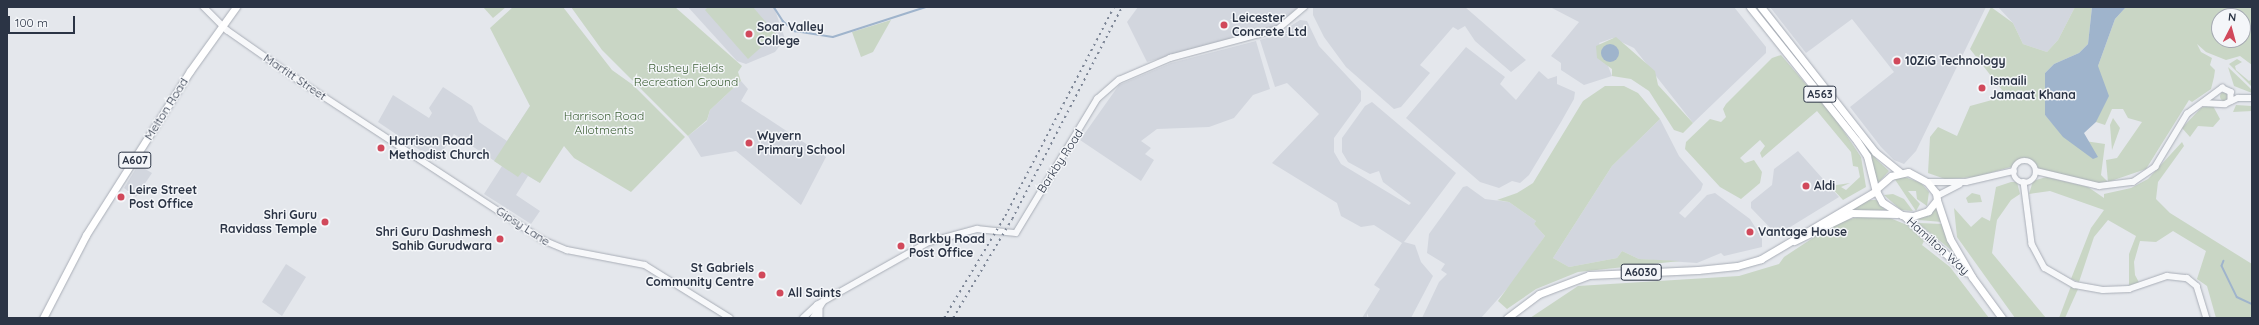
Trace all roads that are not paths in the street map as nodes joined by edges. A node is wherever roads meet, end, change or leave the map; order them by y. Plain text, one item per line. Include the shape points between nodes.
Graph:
1 (204, 7) edge
2 (236, 7) edge
3 (1304, 7) edge
4 (1750, 7) edge
5 (1761, 7) edge
6 (223, 26) junction
7 (2228, 89) junction
8 (2217, 92) junction
9 (2249, 98) edge
10 (2231, 101) junction
11 (2218, 102) junction
12 (2203, 103) junction
13 (370, 124) joint
14 (2014, 171) junction
15 (2036, 171) junction
16 (1900, 172) junction
17 (1927, 182) junction
18 (1966, 182) junction
19 (2024, 182) junction
20 (1876, 190) junction
21 (1937, 198) junction
22 (1903, 215) junction
23 (1783, 246) junction
24 (1972, 277) junction
25 (823, 302) junction
26 (820, 310) junction
27 (43, 318) edge
28 (730, 318) edge
29 (803, 318) edge
30 (813, 318) edge
31 (820, 318) edge
32 (1507, 318) edge
33 (2002, 318) edge
34 (2207, 318) edge

1 - 6 street, Marfitt Street
2 - 6 main road, Melton Road / A607
3 - 25 street, Barkby Road via 1278,30 1170,58 1119,80 1098,99 1016,233 977,229 944,236
4 - 20 main road, A563 via 1857,141 1867,156
5 - 16 main road, A563 via 1875,152
6 - 13 street, Marfitt Street via 297,80
6 - 27 main road, Melton Road / A607 via 86,235
7 - 8 street
7 - 9 street
7 - 10 street
8 - 11 street
8 - 12 street
9 - 10 street
10 - 11 street
11 - 12 street
12 - 15 street via 2188,114 2155,167 2121,185 2099,186
13 - 28 street, Gipsy Lane via 544,240 566,250 645,265
14 - 15 street via 2019,163 2025,161 2033,164
14 - 18 street
14 - 19 street
15 - 19 street via 2032,179
16 - 17 main road, A563 via 1913,174
16 - 20 main road
17 - 18 street
17 - 21 main road, A563
18 - 21 street
19 - 34 street via 2032,244 2045,268 2075,285 2103,290 2129,289 2167,276 2187,278 2197,286
20 - 22 main road, A563 via 1882,202
20 - 23 main road, A6030
21 - 22 main road via 1921,215
21 - 24 main road, Hamilton Way / A563 via 1950,239
22 - 23 main road, A6030 via 1852,213
22 - 24 main road, Hamilton Way / A563
23 - 32 main road, A6030 via 1737,266 1589,275 1539,294
24 - 33 main road, Hamilton Way / A563
25 - 26 street
25 - 29 street
26 - 30 street
26 - 31 street

